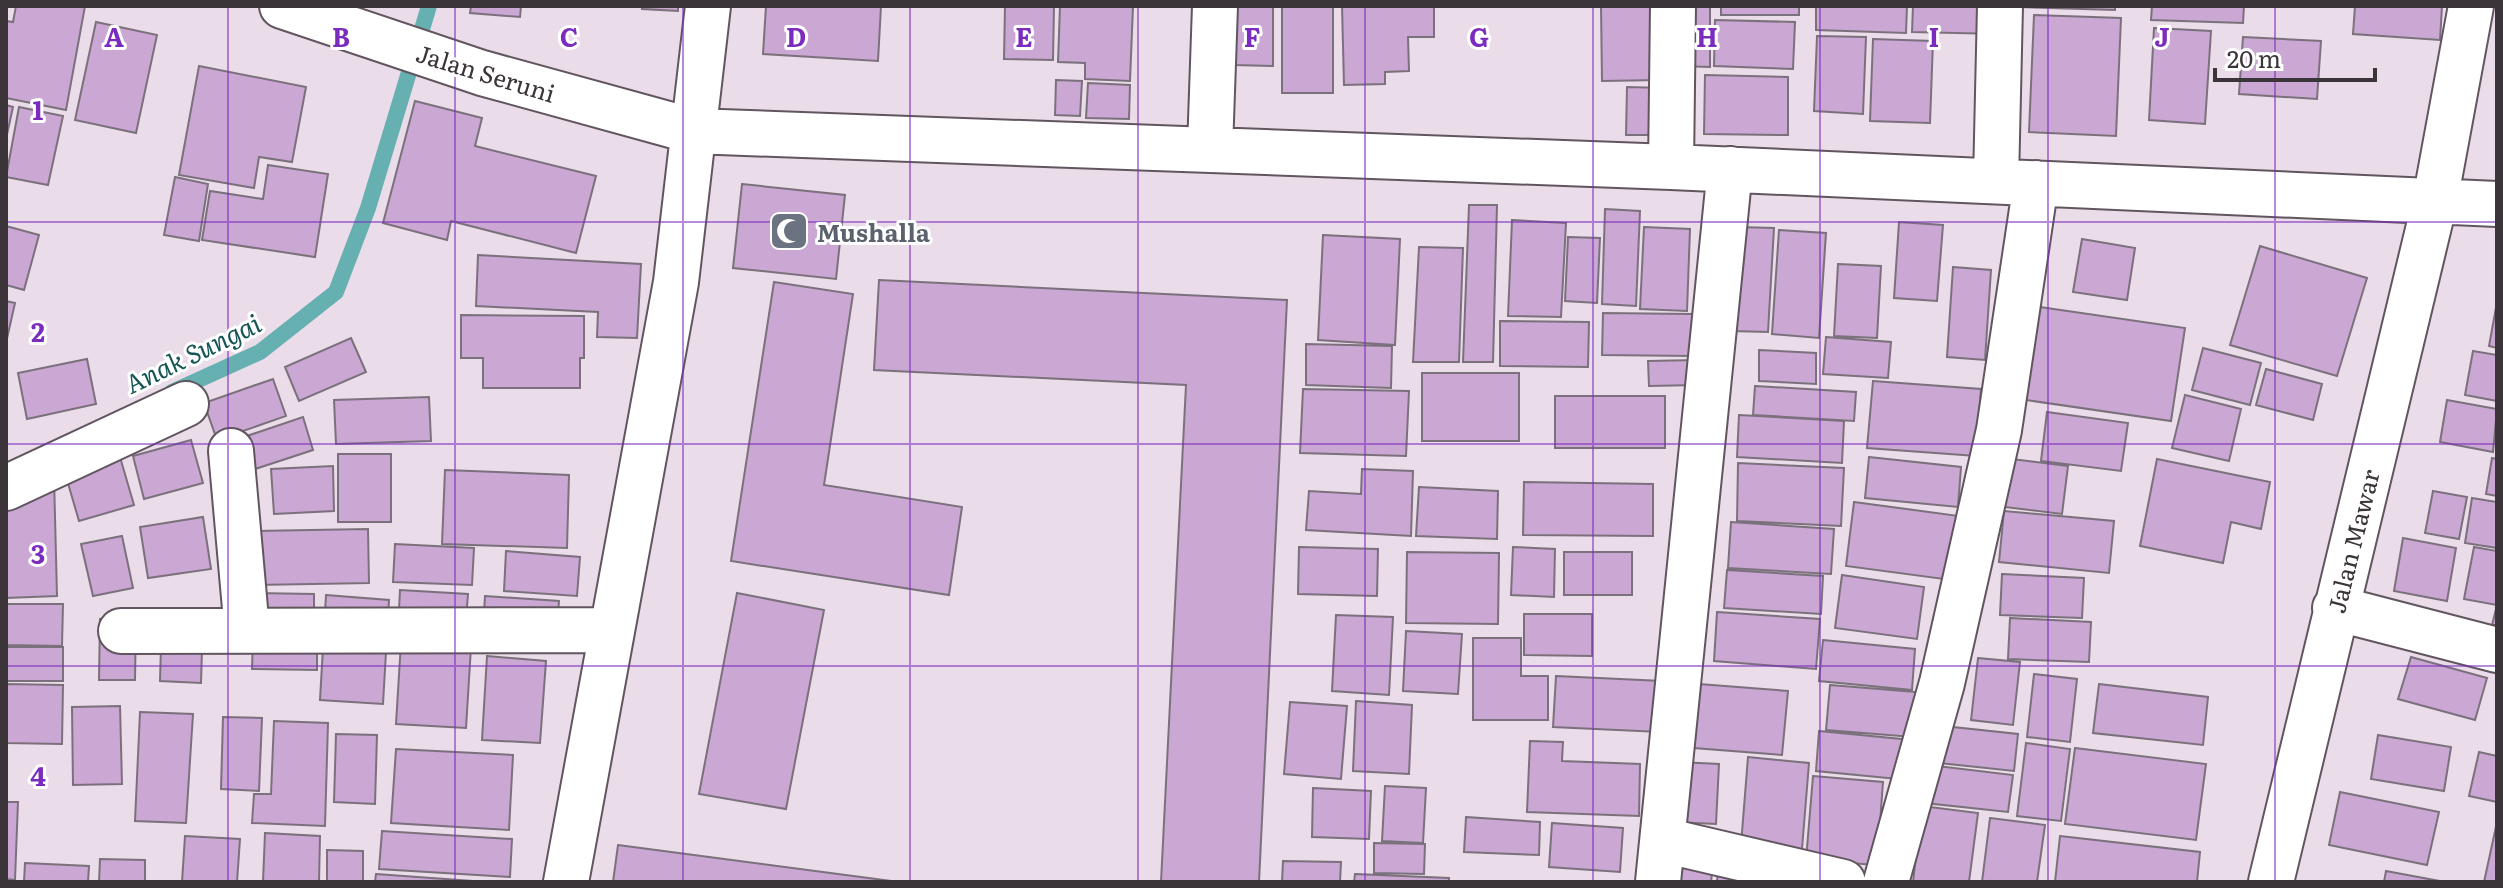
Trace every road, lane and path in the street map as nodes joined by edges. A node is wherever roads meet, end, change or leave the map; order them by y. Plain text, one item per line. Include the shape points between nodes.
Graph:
1 (282, 6) edge
2 (708, 6) edge
3 (1215, 6) edge
4 (1673, 6) edge
5 (2000, 6) edge
6 (2471, 6) edge
7 (693, 131) junction
8 (1210, 149) junction
9 (1671, 167) junction
10 (1730, 169) junction
11 (2016, 182) junction
12 (2435, 201) junction
13 (2497, 204) edge
14 (186, 404) dead end
15 (231, 451) dead end
16 (6, 488) edge
17 (2335, 608) junction
18 (612, 630) junction
19 (121, 631) dead end
20 (247, 631) junction
21 (2497, 650) edge
22 (1661, 861) edge
23 (566, 882) edge
24 (1843, 882) edge
25 (1886, 882) edge
26 (2271, 882) edge

1 - 7 street, Jalan Seruni via 482,73
2 - 7 street
3 - 8 street
4 - 9 street
5 - 11 street
6 - 12 street, Jalan Mawar
7 - 8 street, Jalan Seruni
7 - 18 street via 676,282
8 - 9 street, Jalan Seruni
9 - 10 street, Jalan Seruni
10 - 11 street, Jalan Seruni
10 - 22 street
11 - 12 street, Jalan Seruni
11 - 25 street via 1999,430 1942,683
12 - 13 street, Jalan Seruni
12 - 17 street, Jalan Mawar
14 - 16 street
15 - 20 street
17 - 21 street
17 - 26 street, Jalan Mawar
18 - 20 street
18 - 23 street
19 - 20 street
22 - 24 street

